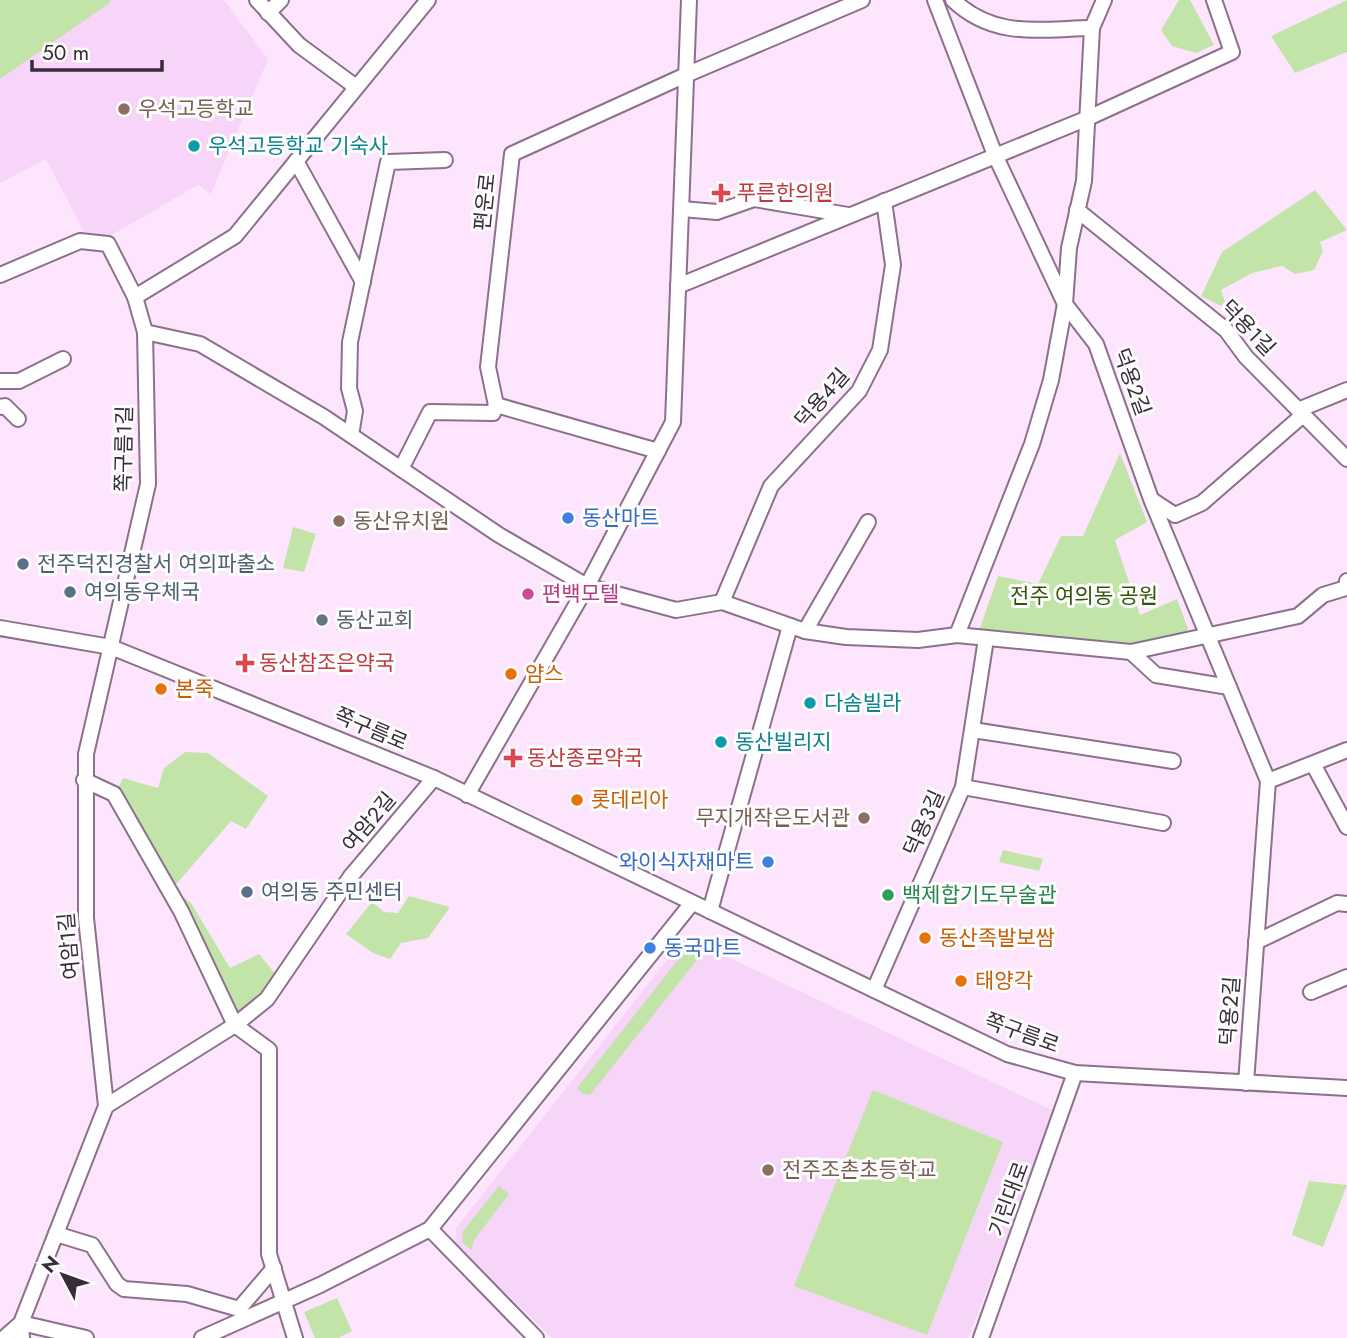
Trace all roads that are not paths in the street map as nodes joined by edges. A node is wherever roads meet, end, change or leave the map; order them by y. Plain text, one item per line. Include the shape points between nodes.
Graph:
1 (257, 0) edge
2 (281, 0) edge
3 (428, 0) edge
4 (689, 0) edge
5 (862, 0) edge
6 (935, 0) edge
7 (953, 0) edge
8 (1104, 0) edge
9 (1214, 0) edge
10 (268, 13) junction
11 (1092, 28) junction
12 (688, 74) junction
13 (356, 87) junction
14 (1088, 118) junction
15 (995, 155) junction
16 (445, 160) dead end
17 (296, 161) junction
18 (884, 201) junction
19 (682, 209) junction
20 (1077, 210) junction
21 (849, 215) junction
22 (0, 275) edge
23 (363, 282) junction
24 (678, 286) junction
25 (135, 298) junction
26 (1065, 304) junction
27 (145, 332) junction
28 (63, 359) dead end
29 (0, 381) edge
30 (1347, 390) edge
31 (496, 405) junction
32 (0, 407) edge
33 (1301, 412) junction
34 (18, 419) dead end
35 (351, 435) junction
36 (658, 451) junction
37 (1347, 459) edge
38 (401, 469) junction
39 (1154, 506) junction
40 (868, 522) dead end
41 (1347, 581) edge
42 (587, 586) junction
43 (722, 602) junction
44 (790, 625) junction
45 (0, 628) edge
46 (805, 631) junction
47 (957, 635) junction
48 (1205, 635) junction
49 (986, 639) junction
50 (111, 647) junction
51 (1131, 652) junction
52 (1229, 687) junction
53 (973, 730) junction
54 (1347, 750) edge
55 (1173, 761) dead end
56 (1313, 764) junction
57 (434, 778) junction
58 (84, 780) junction
59 (1268, 781) junction
60 (963, 788) junction
61 (467, 795) junction
62 (1163, 822) dead end
63 (1347, 827) edge
64 (692, 903) junction
65 (1347, 904) edge
66 (710, 911) junction
67 (1256, 942) junction
68 (1347, 977) edge
69 (874, 990) junction
70 (1311, 992) dead end
71 (235, 1025) junction
72 (1075, 1073) junction
73 (1246, 1083) junction
74 (1347, 1088) edge
75 (106, 1106) junction
76 (430, 1229) junction
77 (56, 1234) junction
78 (274, 1268) junction
79 (284, 1301) junction
80 (21, 1323) junction
81 (4, 1338) edge
82 (22, 1338) edge
83 (86, 1338) edge
84 (202, 1338) edge
85 (295, 1338) edge
86 (536, 1338) edge
87 (981, 1338) edge

1 - 10 street
2 - 10 street
3 - 13 street
4 - 12 street
5 - 12 street, 편운로
6 - 15 street, 덕용2길
7 - 11 street via 970,16 1001,29
8 - 11 street
9 - 14 street via 1232,52
10 - 13 street via 299,46
11 - 14 street
12 - 19 street
12 - 31 street, 편운로 via 512,154 488,367
13 - 17 street
14 - 15 street
14 - 20 street via 1084,181
15 - 18 street
15 - 26 street, 덕용2길
16 - 23 street via 387,162
17 - 23 street
17 - 25 street via 235,236
18 - 21 street
18 - 43 street, 덕용4길 via 893,265 880,350 859,391 771,486
19 - 21 street via 717,212 754,199
19 - 24 street
20 - 26 street
20 - 33 street, 덕용1길 via 1226,330
21 - 24 street
22 - 25 street, 쪽구름1길 via 80,241 108,244
23 - 35 street via 350,342 349,388 355,411
24 - 36 street via 673,422
25 - 27 street, 쪽구름1길
26 - 39 street, 덕용2길 via 1096,344
26 - 47 street via 1051,380 1032,444
27 - 35 street via 200,344
27 - 50 street, 쪽구름1길 via 148,484
28 - 29 street via 19,380
30 - 33 street
31 - 36 street
31 - 38 street via 493,413 430,412
32 - 34 street via 5,406
33 - 37 street, 덕용1길
33 - 39 street via 1202,503 1175,515
35 - 38 street
36 - 42 street
38 - 42 street via 499,535
39 - 48 street, 덕용2길
40 - 46 street
41 - 48 street via 1346,588 1323,595 1298,616
42 - 43 street via 676,610
42 - 61 street
43 - 44 street
44 - 46 street
44 - 66 street
45 - 50 street, 쪽구름로
46 - 47 street via 918,640
47 - 49 street
48 - 51 street
48 - 52 street, 덕용2길
49 - 51 street
49 - 53 street, 덕용3길
50 - 57 street, 쪽구름로
50 - 58 street, 여암1길
51 - 52 street via 1156,675
52 - 59 street, 덕용2길
53 - 55 street
53 - 60 street, 덕용3길
54 - 56 street
56 - 59 street
56 - 63 street
57 - 61 street, 쪽구름로
57 - 71 street, 여암2길 via 351,876 267,999
58 - 71 street via 114,794 181,911
58 - 75 street, 여암1길 via 86,918
59 - 67 street, 덕용2길
60 - 62 street, 덕용3길
60 - 69 street, 덕용3길
61 - 64 street, 쪽구름로
64 - 66 street, 쪽구름로
64 - 76 street
65 - 67 street via 1337,903
66 - 69 street, 쪽구름로
67 - 73 street, 덕용2길
68 - 70 street
69 - 72 street, 쪽구름로 via 1007,1054
71 - 75 street, 여암2길
71 - 78 street via 269,1050 269,1254
72 - 73 street, 쪽구름로
72 - 87 street, 기린대로
73 - 74 street, 쪽구름로
75 - 77 street, 여암1길
76 - 79 street
76 - 86 street
77 - 78 street via 92,1245 124,1289 187,1294 239,1309
77 - 80 street, 여암1길
78 - 79 street
79 - 84 street
79 - 85 street
80 - 81 street, 여암1길
80 - 82 street, 여암1길
80 - 83 street

